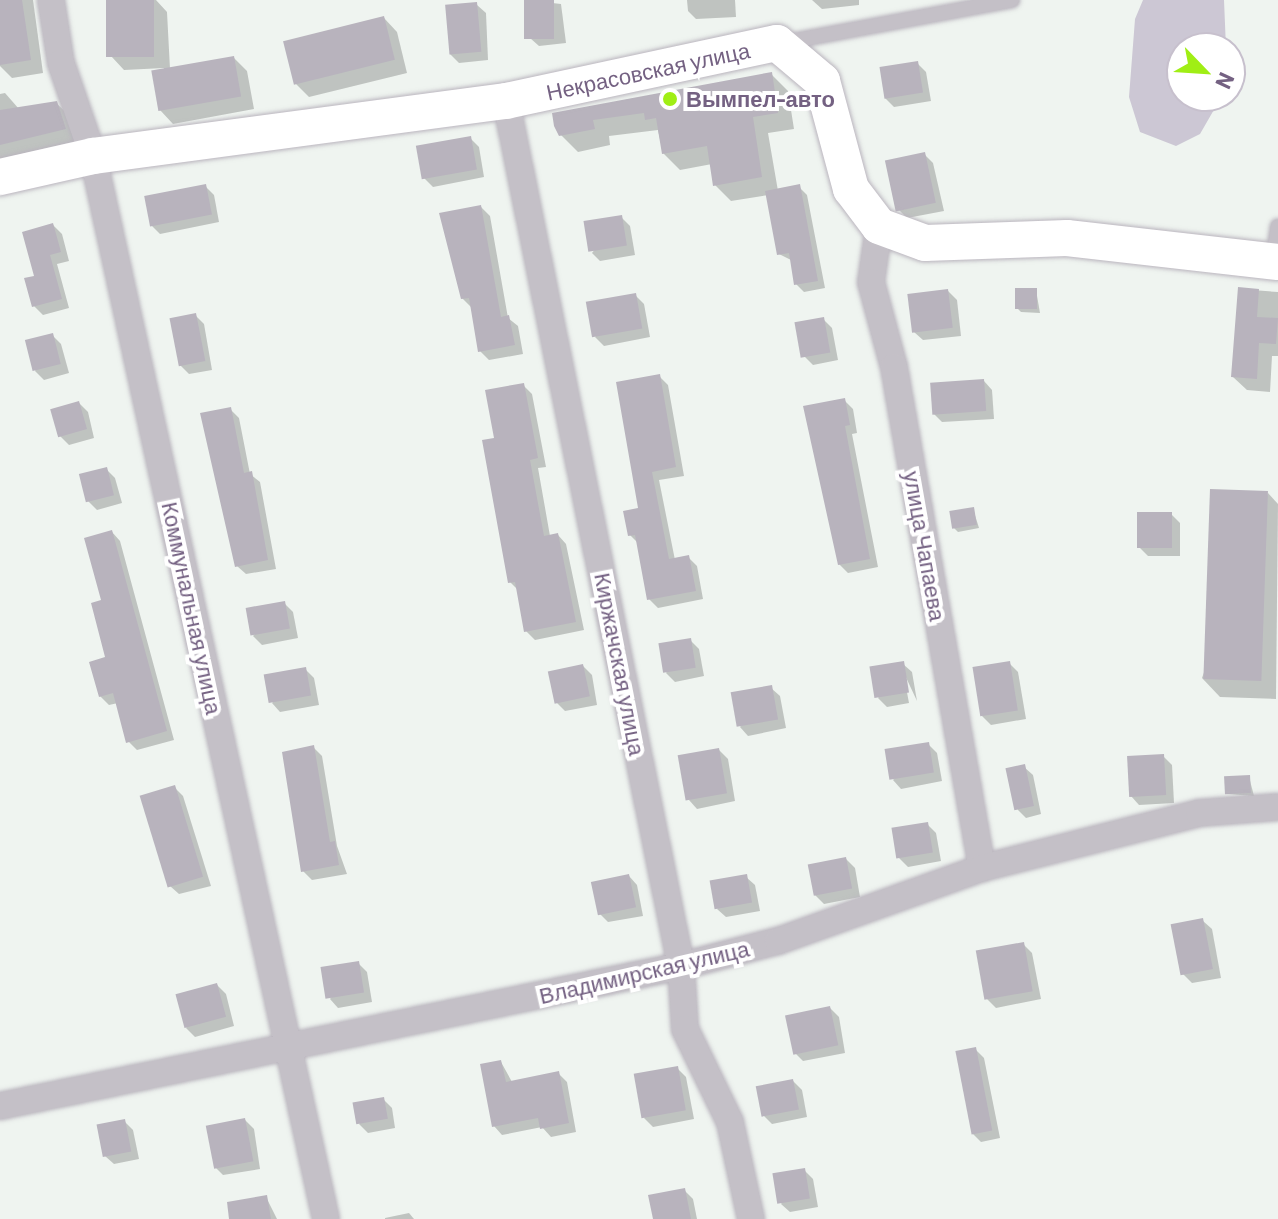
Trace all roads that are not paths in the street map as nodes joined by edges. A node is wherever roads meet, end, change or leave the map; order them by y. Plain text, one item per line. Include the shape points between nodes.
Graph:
1 (51, 0) edge
2 (1012, 0) edge
3 (777, 43) junction
4 (506, 101) junction
5 (93, 156) junction
6 (0, 177) edge
7 (879, 226) junction
8 (1278, 226) edge
9 (1275, 261) edge
10 (1278, 807) edge
11 (982, 868) junction
12 (681, 966) junction
13 (287, 1046) junction
14 (0, 1106) edge
15 (326, 1219) edge
16 (751, 1219) edge

1 - 5 street, Коммунальная улица via 61,63
2 - 3 lane
3 - 4 street, Некрасовская улица
3 - 7 street, Некрасовская улица via 822,81 851,189
4 - 5 street, Некрасовская улица
4 - 12 street, Киржачская улица
5 - 6 street, Некрасовская улица
5 - 13 street, Коммунальная улица
7 - 9 street via 925,243 1067,238
7 - 11 street, улица Чапаева via 871,282 894,367
8 - 9 lane
10 - 11 street, Владимирская улица via 1199,813
11 - 12 street, Владимирская улица via 778,941
12 - 13 street, Владимирская улица
12 - 16 street, Киржачская улица via 685,1029 730,1122
13 - 14 street, Владимирская улица
13 - 15 street, Коммунальная улица

